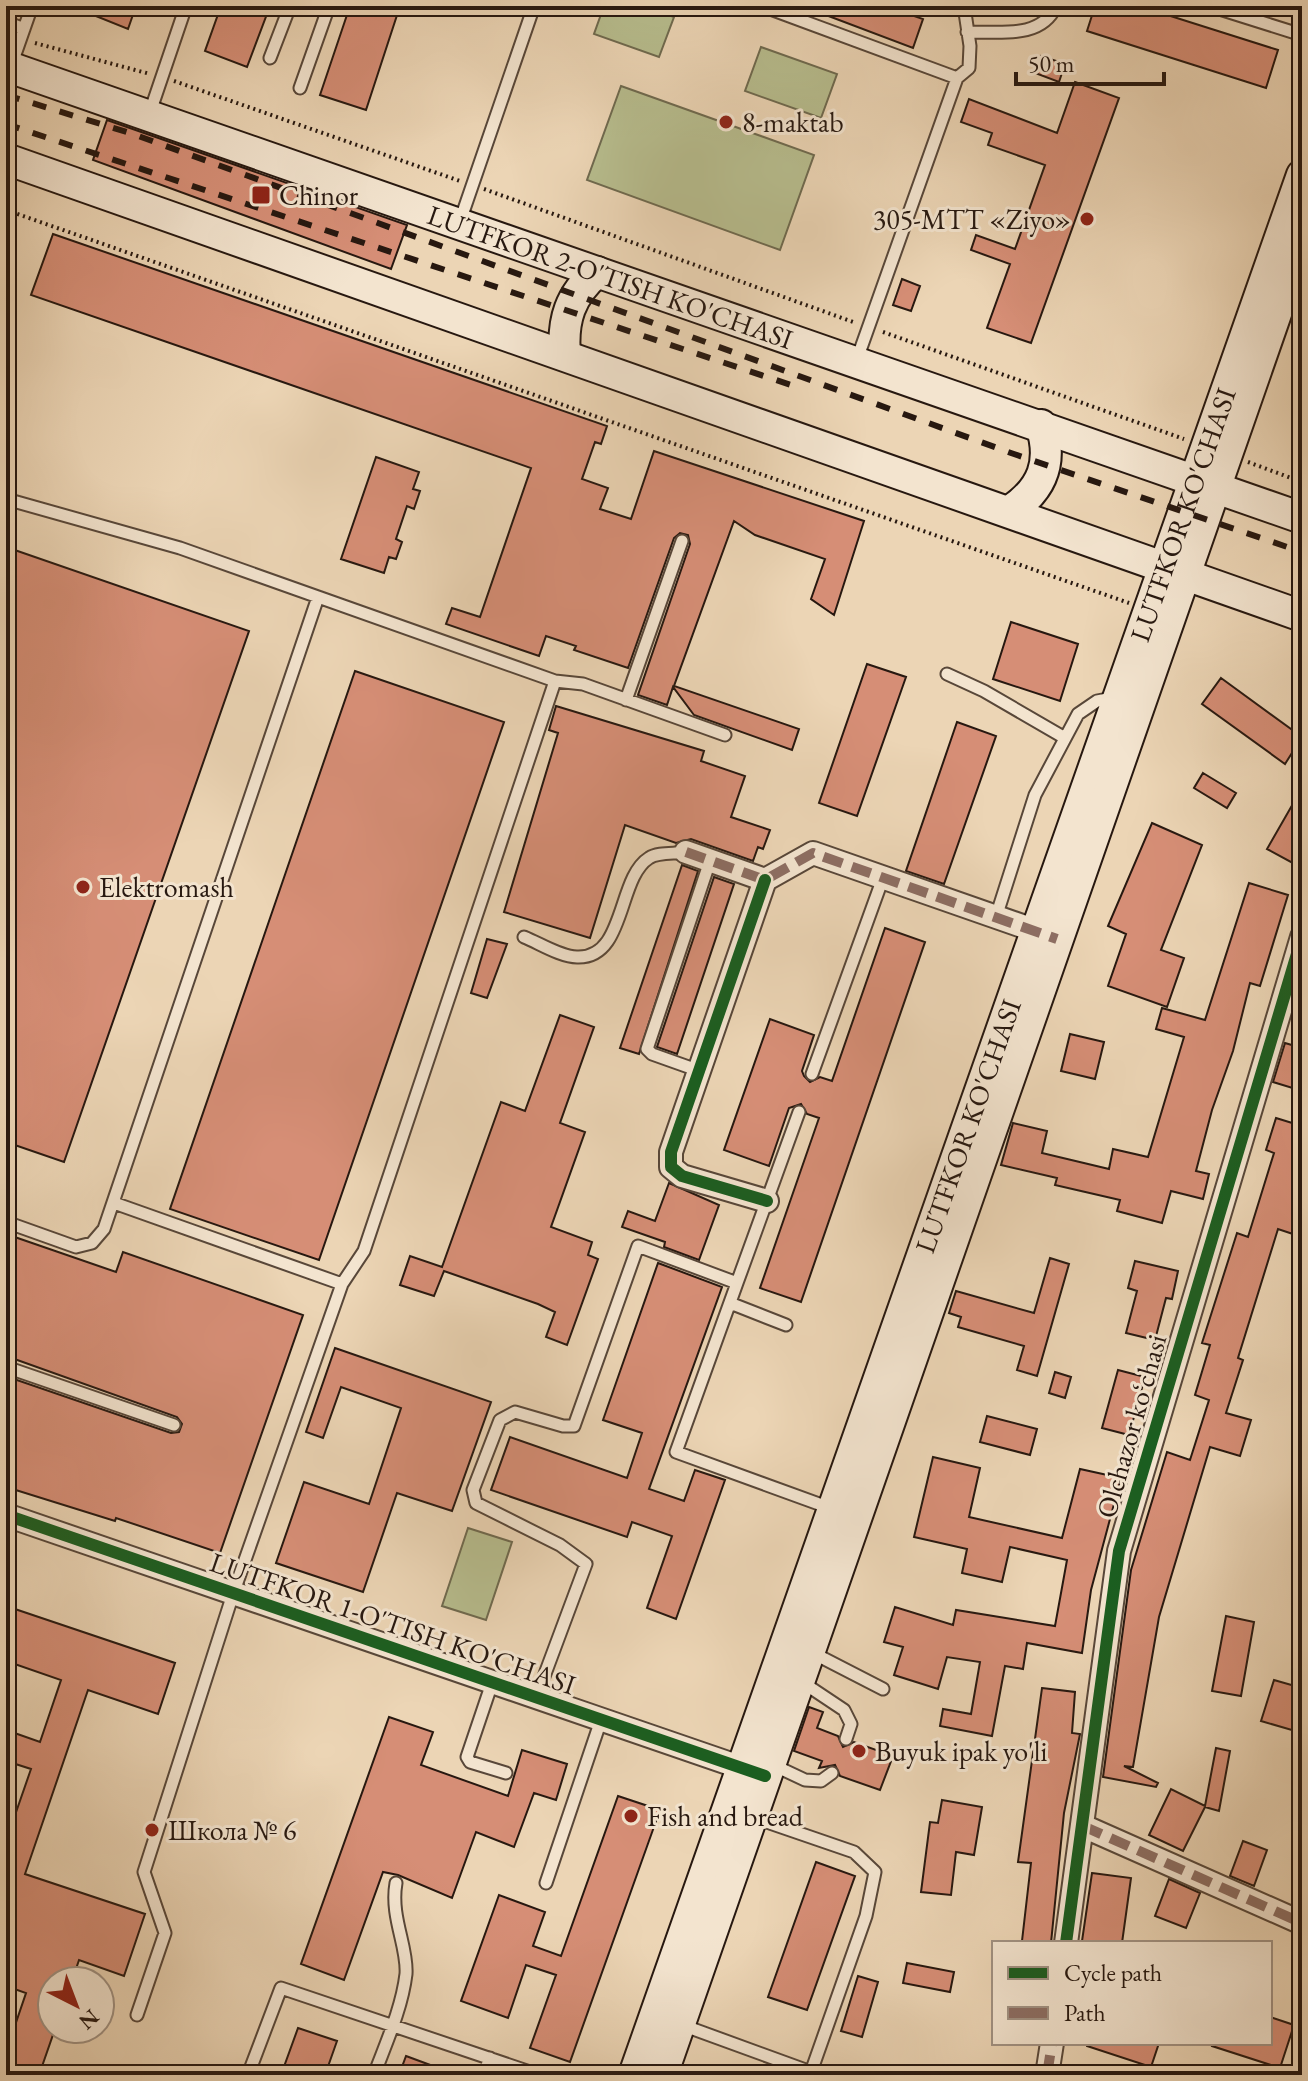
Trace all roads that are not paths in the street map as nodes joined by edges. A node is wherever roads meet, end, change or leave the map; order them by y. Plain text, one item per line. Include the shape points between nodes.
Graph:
1 (32, 6) edge
2 (186, 6) edge
3 (290, 6) edge
4 (329, 6) edge
5 (534, 6) edge
6 (762, 6) edge
7 (964, 6) edge
8 (1056, 6) edge
9 (1210, 6) edge
10 (1225, 8) edge
11 (6, 22) edge
12 (967, 32) junction
13 (1302, 35) edge
14 (15, 50) edge
15 (270, 58) dead end
16 (957, 78) junction
17 (300, 88) dead end
18 (149, 115) junction
19 (6, 159) edge
20 (1302, 175) edge
21 (458, 224) junction
22 (1302, 239) edge
23 (597, 272) junction
24 (565, 355) junction
25 (856, 362) junction
26 (1041, 425) junction
27 (1216, 450) junction
28 (1204, 484) junction
29 (6, 499) edge
30 (1010, 511) junction
31 (1302, 518) edge
32 (682, 541) dead end
33 (1175, 571) junction
34 (318, 597) junction
35 (1302, 616) edge
36 (947, 674) dead end
37 (555, 681) junction
38 (1119, 697) junction
39 (626, 700) junction
40 (725, 735) dead end
41 (1065, 738) junction
42 (686, 852) joint
43 (710, 861) junction
44 (883, 878) junction
45 (765, 880) junction
46 (996, 917) junction
47 (1047, 935) junction
48 (524, 937) dead end
49 (1302, 937) edge
50 (697, 1070) junction
51 (812, 1074) dead end
52 (799, 1112) dead end
53 (767, 1201) junction
54 (114, 1203) junction
55 (6, 1222) edge
56 (737, 1283) junction
57 (342, 1284) junction
58 (730, 1303) junction
59 (786, 1325) dead end
60 (6, 1367) edge
61 (174, 1425) dead end
62 (833, 1509) junction
63 (6, 1515) edge
64 (233, 1594) junction
65 (804, 1665) junction
66 (492, 1683) junction
67 (883, 1689) dead end
68 (536, 1698) junction
69 (601, 1720) junction
70 (846, 1739) dead end
71 (759, 1769) junction
72 (506, 1773) dead end
73 (832, 1773) dead end
74 (751, 1817) junction
75 (1083, 1826) junction
76 (396, 1883) dead end
77 (546, 1883) dead end
78 (1302, 1923) edge
79 (1066, 1941) edge
80 (137, 2015) dead end
81 (681, 2025) junction
82 (393, 2026) junction
83 (1052, 2045) edge
84 (490, 2058) junction
85 (811, 2074) edge
86 (248, 2075) edge
87 (374, 2075) edge
88 (483, 2075) edge
89 (539, 2075) edge
90 (634, 2075) edge
91 (662, 2075) edge
92 (1047, 2075) edge

1 - 14 lane
2 - 18 lane
3 - 15 lane
4 - 17 lane
5 - 21 lane
6 - 16 lane
7 - 12 lane
8 - 12 lane via 1047,22 1036,28
9 - 10 lane
10 - 13 lane
11 - 14 lane
12 - 16 lane via 969,68
14 - 18 main road, LUTFKOR 2-O'TISH KO'CHASI
16 - 25 lane
18 - 21 main road, LUTFKOR 2-O'TISH KO'CHASI
19 - 24 main road
20 - 27 main road, LUTFKOR KO'CHASI
21 - 23 main road, LUTFKOR 2-O'TISH KO'CHASI
22 - 27 main road, LUTFKOR KO'CHASI
23 - 24 main road via 569,306
23 - 25 main road, LUTFKOR 2-O'TISH KO'CHASI
24 - 30 main road
25 - 26 main road, LUTFKOR 2-O'TISH KO'CHASI
26 - 28 main road, LUTFKOR 2-O'TISH KO'CHASI
26 - 30 main road via 1047,449 1044,476
27 - 28 main road, LUTFKOR KO'CHASI
28 - 31 main road, LUTFKOR 2-O'TISH KO'CHASI
28 - 33 main road, LUTFKOR KO'CHASI
29 - 34 lane via 180,548
30 - 33 main road
32 - 39 lane
33 - 35 main road
33 - 38 main road, LUTFKOR KO'CHASI via 1149,610
33 - 47 main road, LUTFKOR KO'CHASI
34 - 37 lane
34 - 54 lane
36 - 41 lane
37 - 39 lane via 583,684
37 - 57 lane via 364,1251
38 - 41 lane via 1097,701 1078,714
38 - 47 main road, LUTFKOR KO'CHASI
39 - 40 lane
41 - 46 lane via 1035,795
42 - 43 street
42 - 48 lane via 652,856 638,868 610,938 596,951 577,957
43 - 45 street
43 - 50 lane via 647,1049
44 - 45 street via 813,853
44 - 46 street
44 - 51 lane
45 - 50 street
46 - 47 street
47 - 62 main road, LUTFKOR KO'CHASI
47 - 65 main road, LUTFKOR KO'CHASI
49 - 75 street, Olchazor koʻchasi via 1119,1551
50 - 53 street via 671,1167 682,1176
52 - 53 lane
53 - 56 lane
54 - 55 lane via 92,1243 76,1247
54 - 57 lane
56 - 58 lane
56 - 68 lane via 638,1246 574,1426 515,1412 500,1420 473,1490 476,1503 560,1545 586,1564
57 - 64 lane
58 - 59 lane
58 - 62 lane via 676,1452
60 - 61 lane
62 - 71 main road, LUTFKOR KO'CHASI
63 - 64 street, LUTFKOR 1-O'TISH KO'CHASI
64 - 66 street, LUTFKOR 1-O'TISH KO'CHASI
64 - 80 lane via 144,1872 165,1933
65 - 67 lane
65 - 70 lane via 844,1710 851,1724
65 - 71 main road, LUTFKOR KO'CHASI
66 - 68 street, LUTFKOR 1-O'TISH KO'CHASI
66 - 72 lane via 467,1757
68 - 69 street, LUTFKOR 1-O'TISH KO'CHASI
69 - 71 street, LUTFKOR 1-O'TISH KO'CHASI
69 - 77 lane
71 - 73 lane via 821,1781
71 - 74 main road, LUTFKOR KO'CHASI
71 - 90 main road, LUTFKOR KO'CHASI
74 - 81 main road, LUTFKOR KO'CHASI
74 - 85 lane via 854,1852 875,1872 866,1916
75 - 78 street
75 - 79 street, Olchazor koʻchasi
76 - 82 lane via 397,1931 406,1972
81 - 85 lane
81 - 91 main road, LUTFKOR KO'CHASI
82 - 84 lane
82 - 86 lane via 281,1988
82 - 87 lane
83 - 92 street
84 - 88 lane
84 - 89 lane

